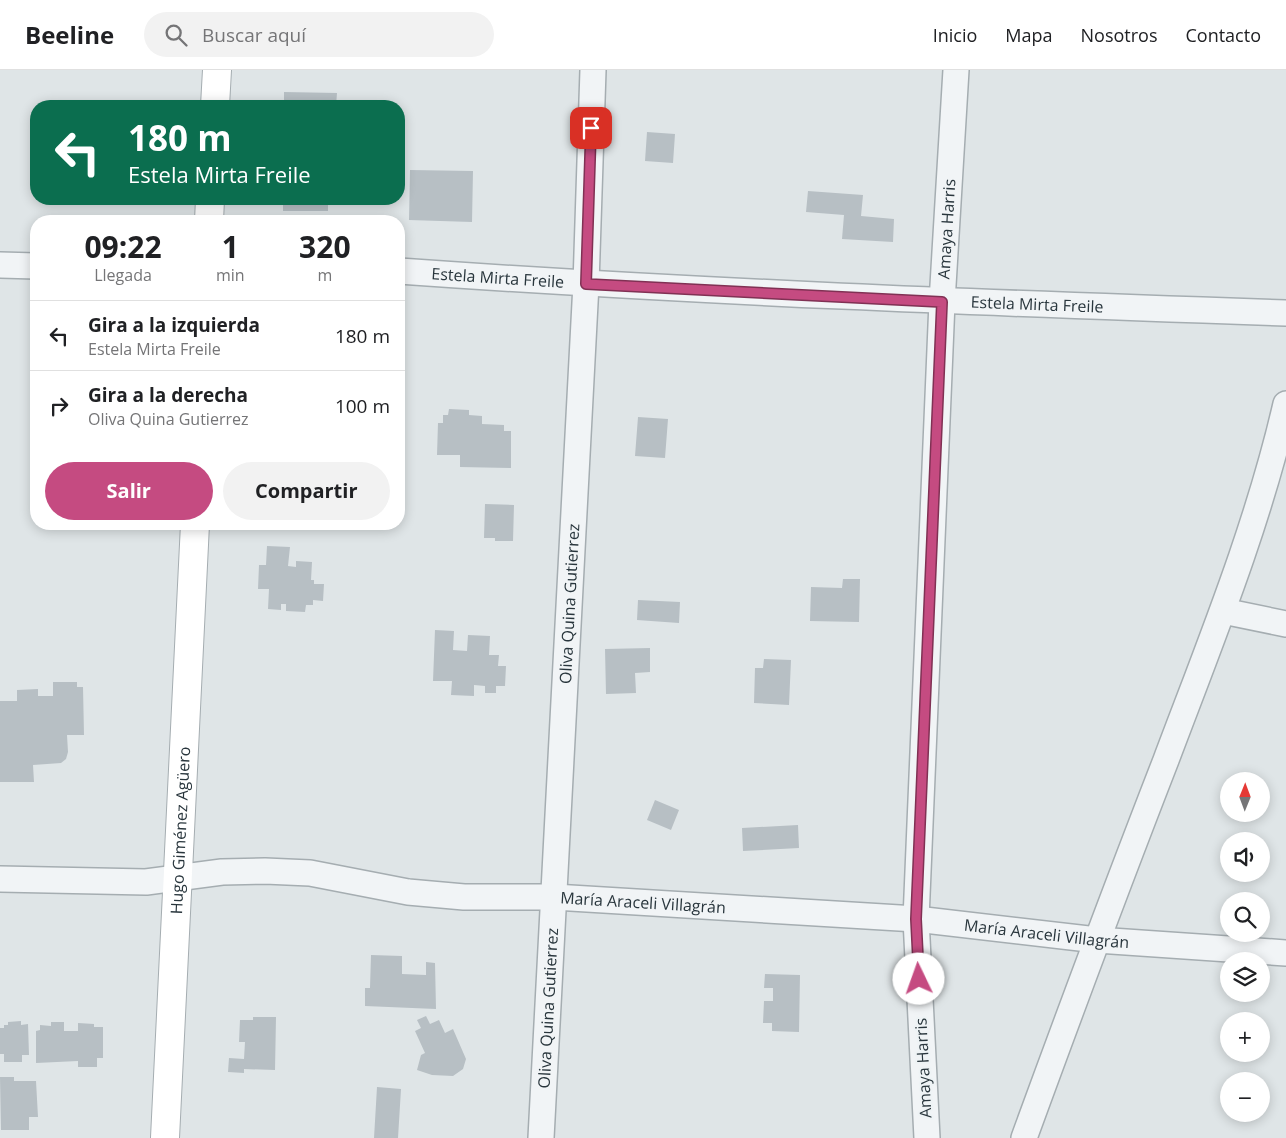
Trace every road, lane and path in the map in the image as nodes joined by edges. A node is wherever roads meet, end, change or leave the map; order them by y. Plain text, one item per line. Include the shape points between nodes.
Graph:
1 (217, 70) edge
2 (593, 70) edge
3 (956, 70) edge
4 (215, 100) edge
5 (0, 265) edge
6 (30, 266) edge
7 (405, 271) edge
8 (586, 284) junction
9 (942, 302) junction
10 (1286, 313) edge
11 (1286, 404) edge
12 (195, 530) edge
13 (1223, 611) junction
14 (1286, 624) edge
15 (178, 877) junction
16 (0, 879) edge
17 (554, 897) junction
18 (916, 919) junction
19 (1096, 940) junction
20 (1286, 953) edge
21 (164, 1138) edge
22 (541, 1138) edge
23 (927, 1138) edge
24 (1024, 1138) edge

1 - 4 street
2 - 8 street, Oliva Quina Gutierrez
3 - 9 street, Amaya Harris
5 - 6 street
7 - 8 street, Estela Mirta Freile
8 - 9 street, Estela Mirta Freile
8 - 17 street, Oliva Quina Gutierrez
9 - 10 street, Estela Mirta Freile
9 - 18 street, Amaya Harris
11 - 13 street via 1265,486
12 - 15 street, Hugo Giménez Agüero
13 - 14 street
13 - 19 street
15 - 16 street, María Araceli Villagrán via 146,882
15 - 17 street, María Araceli Villagrán via 265,871 310,874 426,894
15 - 21 street, Hugo Giménez Agüero
17 - 18 street, María Araceli Villagrán
17 - 22 street, Oliva Quina Gutierrez
18 - 19 street, María Araceli Villagrán
18 - 23 street, Amaya Harris
19 - 20 street, María Araceli Villagrán
19 - 24 street

